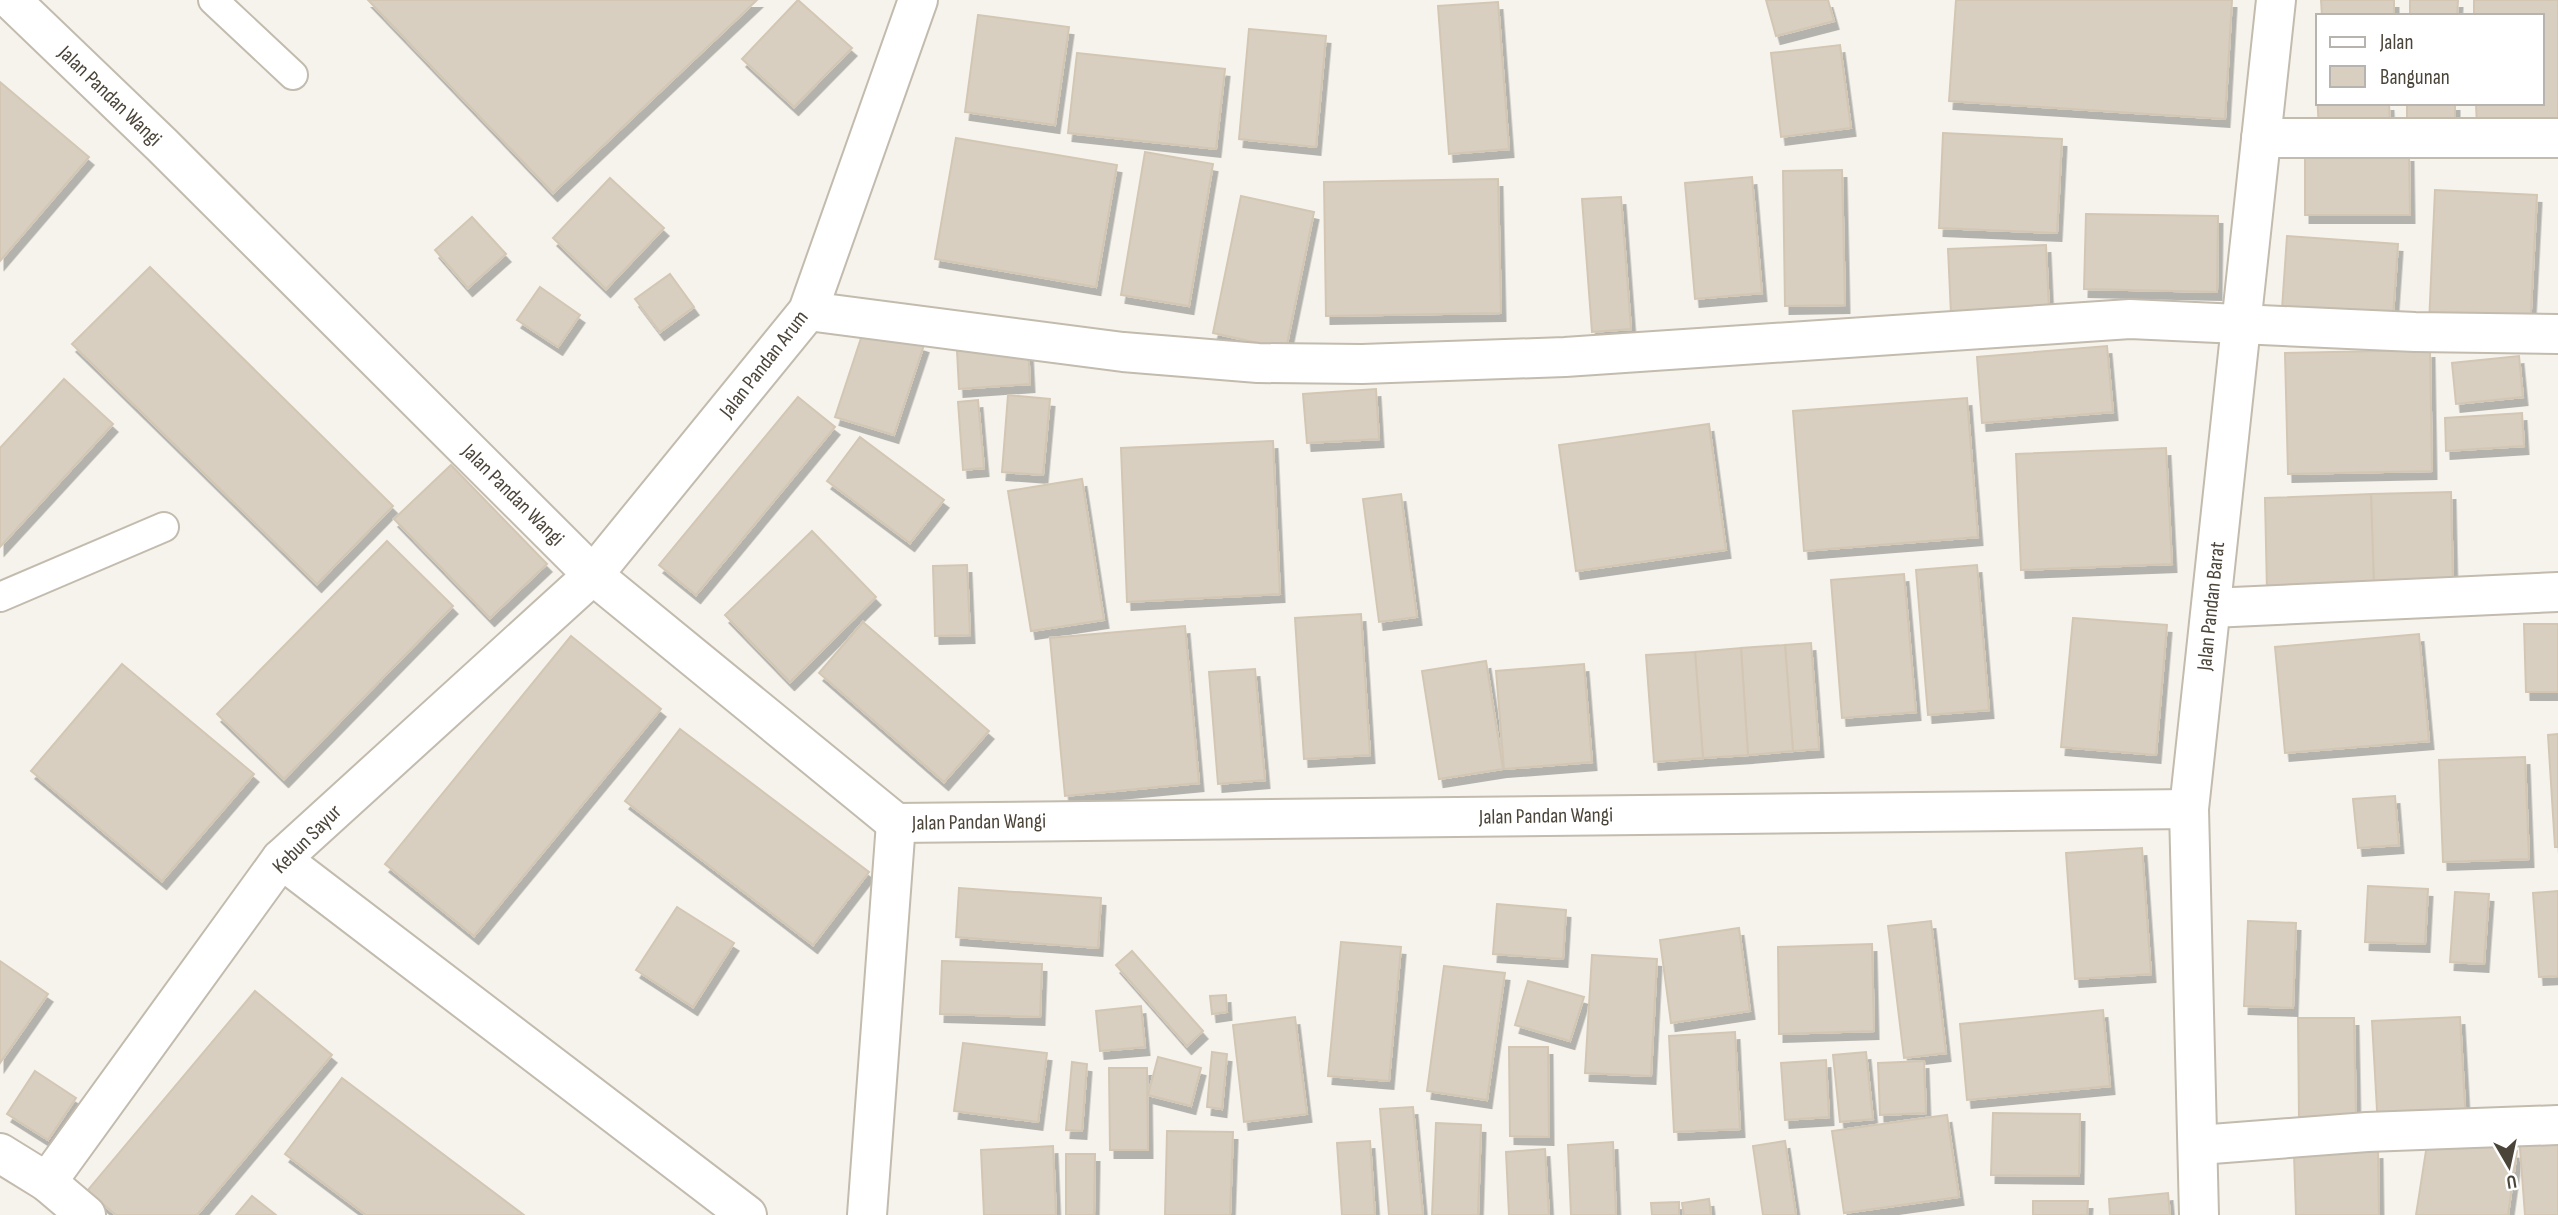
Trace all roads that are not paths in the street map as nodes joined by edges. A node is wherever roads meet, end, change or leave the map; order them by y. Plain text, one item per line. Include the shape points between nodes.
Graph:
1 (11, 0) edge
2 (213, 0) edge
3 (918, 0) edge
4 (2276, 0) edge
5 (293, 75) dead end
6 (2261, 138) junction
7 (2558, 138) edge
8 (808, 311) junction
9 (2241, 323) junction
10 (2558, 334) edge
11 (163, 527) dead end
12 (593, 575) junction
13 (2558, 592) edge
14 (0, 597) edge
15 (2211, 608) junction
16 (2189, 808) junction
17 (896, 823) junction
18 (281, 859) junction
19 (2558, 1125) edge
20 (2199, 1145) junction
21 (0, 1153) edge
22 (47, 1182) junction
23 (86, 1215) edge
24 (747, 1215) edge
25 (867, 1215) edge
26 (2199, 1215) edge

1 - 12 street, Jalan Pandan Wangi
2 - 5 lane
3 - 8 street, Jalan Pandan Arum
4 - 6 street, Jalan Pandan Barat
6 - 7 street
6 - 9 street, Jalan Pandan Barat
8 - 9 street via 1123,352 1258,363 1362,364 1564,357 2130,319
8 - 12 street, Jalan Pandan Arum
9 - 10 street
9 - 15 street, Jalan Pandan Barat
11 - 14 lane
12 - 17 street, Jalan Pandan Wangi
12 - 18 street, Kebun Sayur
13 - 15 street
15 - 16 street, Jalan Pandan Barat
16 - 17 street, Jalan Pandan Wangi
16 - 20 street, Jalan Pandan Barat
17 - 25 street
18 - 22 street, Kebun Sayur
18 - 24 street
19 - 20 street via 2367,1132
20 - 26 street, Jalan Pandan Barat
21 - 22 street
22 - 23 street

